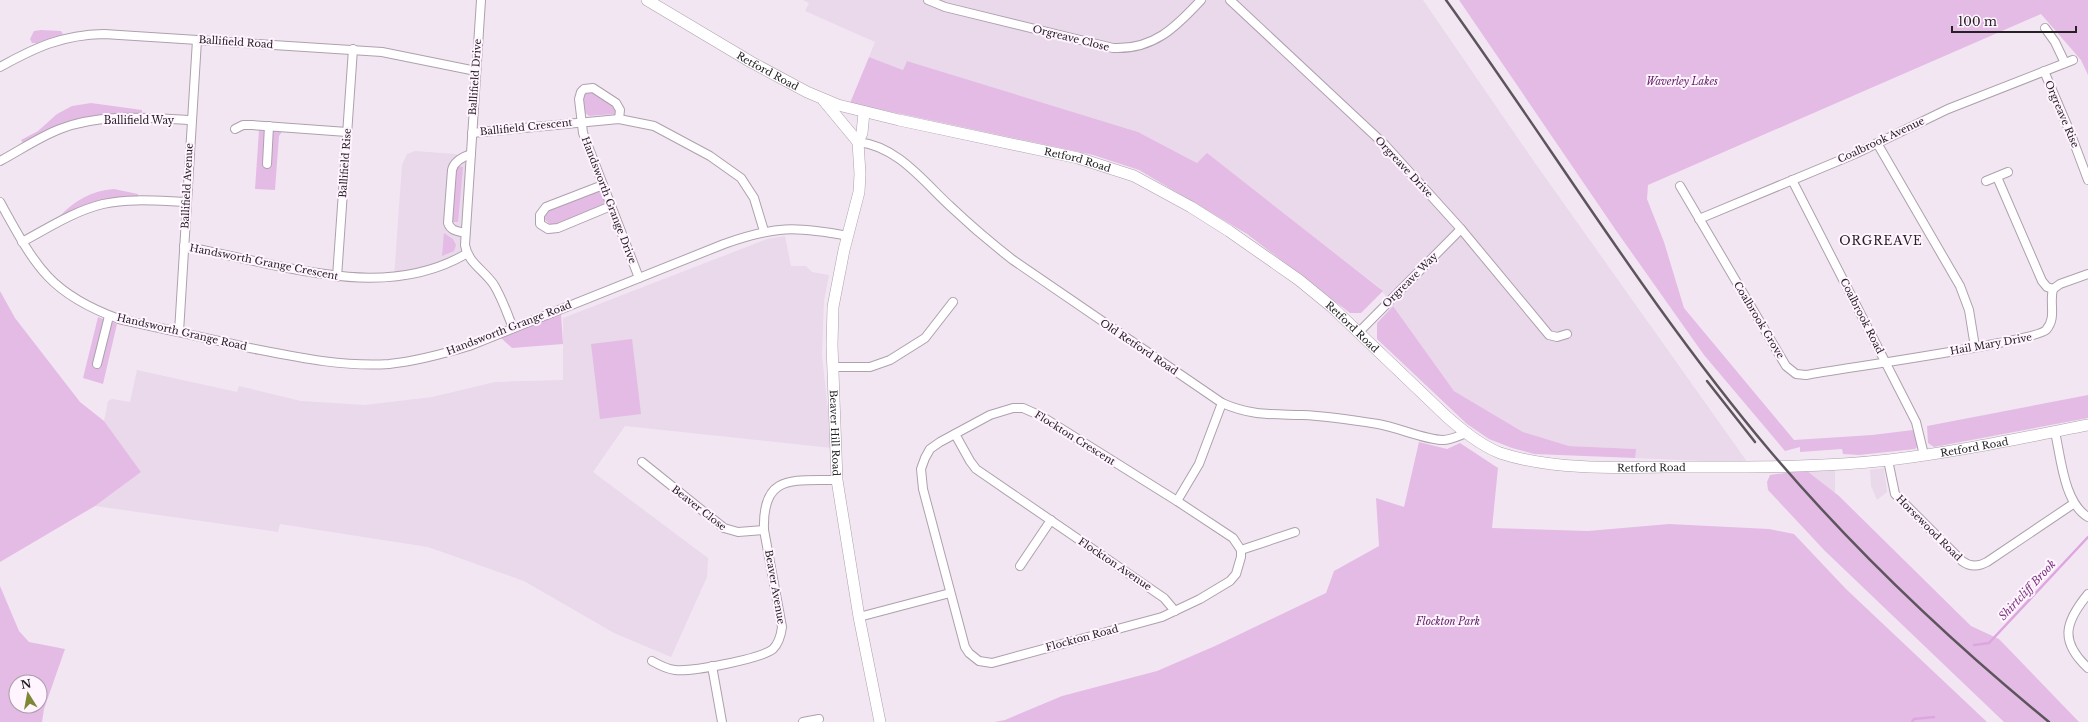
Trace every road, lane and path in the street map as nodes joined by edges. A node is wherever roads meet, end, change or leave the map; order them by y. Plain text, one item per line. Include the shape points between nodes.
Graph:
1 (480, 0) edge
2 (647, 0) edge
3 (928, 0) edge
4 (1201, 0) edge
5 (1230, 0) edge
6 (2045, 28) dead end
7 (196, 40) junction
8 (353, 50) junction
9 (2073, 60) dead end
10 (2065, 63) junction
11 (0, 67) edge
12 (476, 71) junction
13 (2044, 71) junction
14 (822, 99) junction
15 (850, 109) junction
16 (864, 112) junction
17 (619, 119) junction
18 (191, 120) junction
19 (581, 122) junction
20 (269, 126) junction
21 (235, 128) dead end
22 (347, 132) junction
23 (472, 133) junction
24 (856, 139) junction
25 (1877, 143) junction
26 (471, 154) junction
27 (0, 162) edge
28 (267, 164) dead end
29 (2008, 172) dead end
30 (1997, 177) junction
31 (1792, 180) junction
32 (2088, 180) edge
33 (1986, 181) dead end
34 (603, 184) junction
35 (1680, 186) dead end
36 (0, 202) edge
37 (186, 202) junction
38 (611, 206) junction
39 (1699, 219) junction
40 (1461, 229) junction
41 (764, 231) junction
42 (465, 233) junction
43 (848, 236) junction
44 (22, 242) junction
45 (184, 246) junction
46 (466, 254) junction
47 (2088, 274) edge
48 (337, 277) junction
49 (639, 278) junction
50 (2053, 289) junction
51 (953, 302) dead end
52 (109, 316) junction
53 (513, 328) junction
54 (179, 332) junction
55 (1359, 332) junction
56 (1567, 334) dead end
57 (1975, 347) junction
58 (1885, 362) junction
59 (97, 364) dead end
60 (833, 367) junction
61 (1222, 403) junction
62 (2088, 425) edge
63 (2055, 432) junction
64 (1466, 433) junction
65 (954, 434) junction
66 (1924, 455) junction
67 (1888, 460) junction
68 (642, 462) dead end
69 (837, 480) junction
70 (1177, 501) junction
71 (2073, 504) junction
72 (2088, 517) edge
73 (1051, 520) junction
74 (764, 530) junction
75 (1295, 532) dead end
76 (1241, 550) junction
77 (1020, 566) dead end
78 (950, 593) junction
79 (2088, 594) edge
80 (1175, 611) junction
81 (860, 617) junction
82 (652, 661) dead end
83 (712, 666) junction
84 (2088, 668) edge
85 (819, 719) dead end
86 (722, 722) edge
87 (804, 722) edge
88 (880, 722) edge

1 - 12 street, Ballifield Drive
2 - 14 main road, Retford Road via 751,62
3 - 4 street, Orgreave Close via 980,16 1125,49 1148,44 1160,37 1184,19
5 - 40 street, Orgreave Drive via 1385,144
6 - 10 street
7 - 8 street, Ballifield Road
7 - 11 street, Ballifield Road via 104,34 71,36 44,44
7 - 18 street, Ballifield Avenue
8 - 12 street, Ballifield Road via 404,55
8 - 22 street, Ballifield Rise
9 - 10 street, Coalbrook Avenue
10 - 13 street, Coalbrook Avenue
12 - 23 street, Ballifield Drive
13 - 25 street, Coalbrook Avenue via 1948,109
13 - 32 street, Orgreave Rise
14 - 15 main road, Retford Road
14 - 24 main road
15 - 16 main road, Retford Road
15 - 24 main road, Beaver Hill Road
16 - 24 main road, Beaver Hill Road via 862,133
16 - 55 main road, Retford Road via 1078,158 1134,176 1229,231 1298,280
17 - 19 street, Ballifield Crescent
17 - 19 street, Ballifield Crescent via 620,110 616,103 589,88 581,92 579,99
17 - 41 street, Ballifield Crescent via 640,122 666,131 733,172 745,182 754,198
18 - 27 street, Ballifield Way via 122,118 76,123 54,132
18 - 37 street, Ballifield Avenue
19 - 23 street, Ballifield Crescent
19 - 34 street, Handsworth Grange Drive
20 - 21 street via 243,125
20 - 22 street
20 - 28 street
22 - 48 street, Ballifield Rise
23 - 26 street, Ballifield Drive
24 - 43 main road, Beaver Hill Road via 860,174 859,192
24 - 61 street, Old Retford Road via 893,154 1013,260
25 - 31 street, Coalbrook Avenue
25 - 57 street via 1951,269 1965,298
26 - 42 street, Ballifield Drive
26 - 42 street via 453,165 450,185 448,223 454,231
29 - 30 street
30 - 33 street
30 - 50 street via 2042,281
31 - 39 street, Coalbrook Avenue
31 - 58 street, Coalbrook Road
34 - 38 street, Handsworth Grange Drive
34 - 38 street via 546,207 540,215 540,224 548,229 558,228
35 - 39 street, Coalbrook Grove
36 - 44 street, Handsworth Grange Road
37 - 44 street via 134,201 103,204 77,213
37 - 45 street, Ballifield Avenue
38 - 49 street, Handsworth Grange Drive
39 - 58 street, Coalbrook Grove via 1791,371 1800,375
40 - 55 street, Orgreave Way
40 - 56 street, Orgreave Drive via 1549,335 1557,337
41 - 43 street, Handsworth Grange Road via 798,228
41 - 49 street, Handsworth Grange Road
42 - 46 street, Ballifield Drive
43 - 60 main road, Beaver Hill Road via 833,307
44 - 52 street, Handsworth Grange Road via 34,262 58,287 87,306
45 - 48 street, Handsworth Grange Crescent
45 - 54 street, Ballifield Avenue
46 - 48 street, Handsworth Grange Crescent via 433,268 394,278
46 - 53 street via 494,284
47 - 50 street
49 - 53 street, Handsworth Grange Road
50 - 57 street, Hail Mary Drive via 2051,319 2047,329 2042,333
51 - 60 street via 925,338 890,360 870,367
52 - 54 street, Handsworth Grange Road
52 - 59 street
53 - 54 street, Handsworth Grange Road via 430,358 389,364 307,360
55 - 64 main road, Retford Road
57 - 58 street, Hail Mary Drive
58 - 66 street, Coalbrook Road via 1916,422
60 - 69 main road, Beaver Hill Road
61 - 64 street, Old Retford Road via 1259,414 1303,415 1352,421 1405,430 1442,440
61 - 70 street via 1199,464
62 - 63 main road, Retford Road
63 - 66 main road, Retford Road
63 - 71 street
64 - 67 main road, Retford Road via 1500,453 1569,465 1749,467
65 - 70 street, Flockton Crescent via 1002,410 1023,408 1032,411
65 - 73 street, Flockton Avenue via 976,469
65 - 78 street, Flockton Crescent via 930,449 921,469 923,489
66 - 67 main road, Retford Road
67 - 71 street, Horsewood Road via 1895,494 1962,561 1971,566 1987,562
68 - 74 street, Beaver Close via 724,528 738,532
69 - 74 street, Beaver Avenue via 780,484 767,498
69 - 81 main road, Beaver Hill Road
70 - 76 street via 1233,538
71 - 72 street
73 - 77 street
73 - 80 street, Flockton Avenue via 1164,598
74 - 83 street, Beaver Avenue via 782,634 767,653
75 - 76 street
76 - 80 street, Flockton Road via 1240,565 1230,581
78 - 80 street, Flockton Road via 965,647 974,658 986,663 1162,617
78 - 81 street
79 - 84 street via 2072,615 2068,635 2069,645 2074,654
81 - 88 main road, Beaver Hill Road
82 - 83 street, Beaver Avenue via 675,670
83 - 86 street
85 - 87 street

